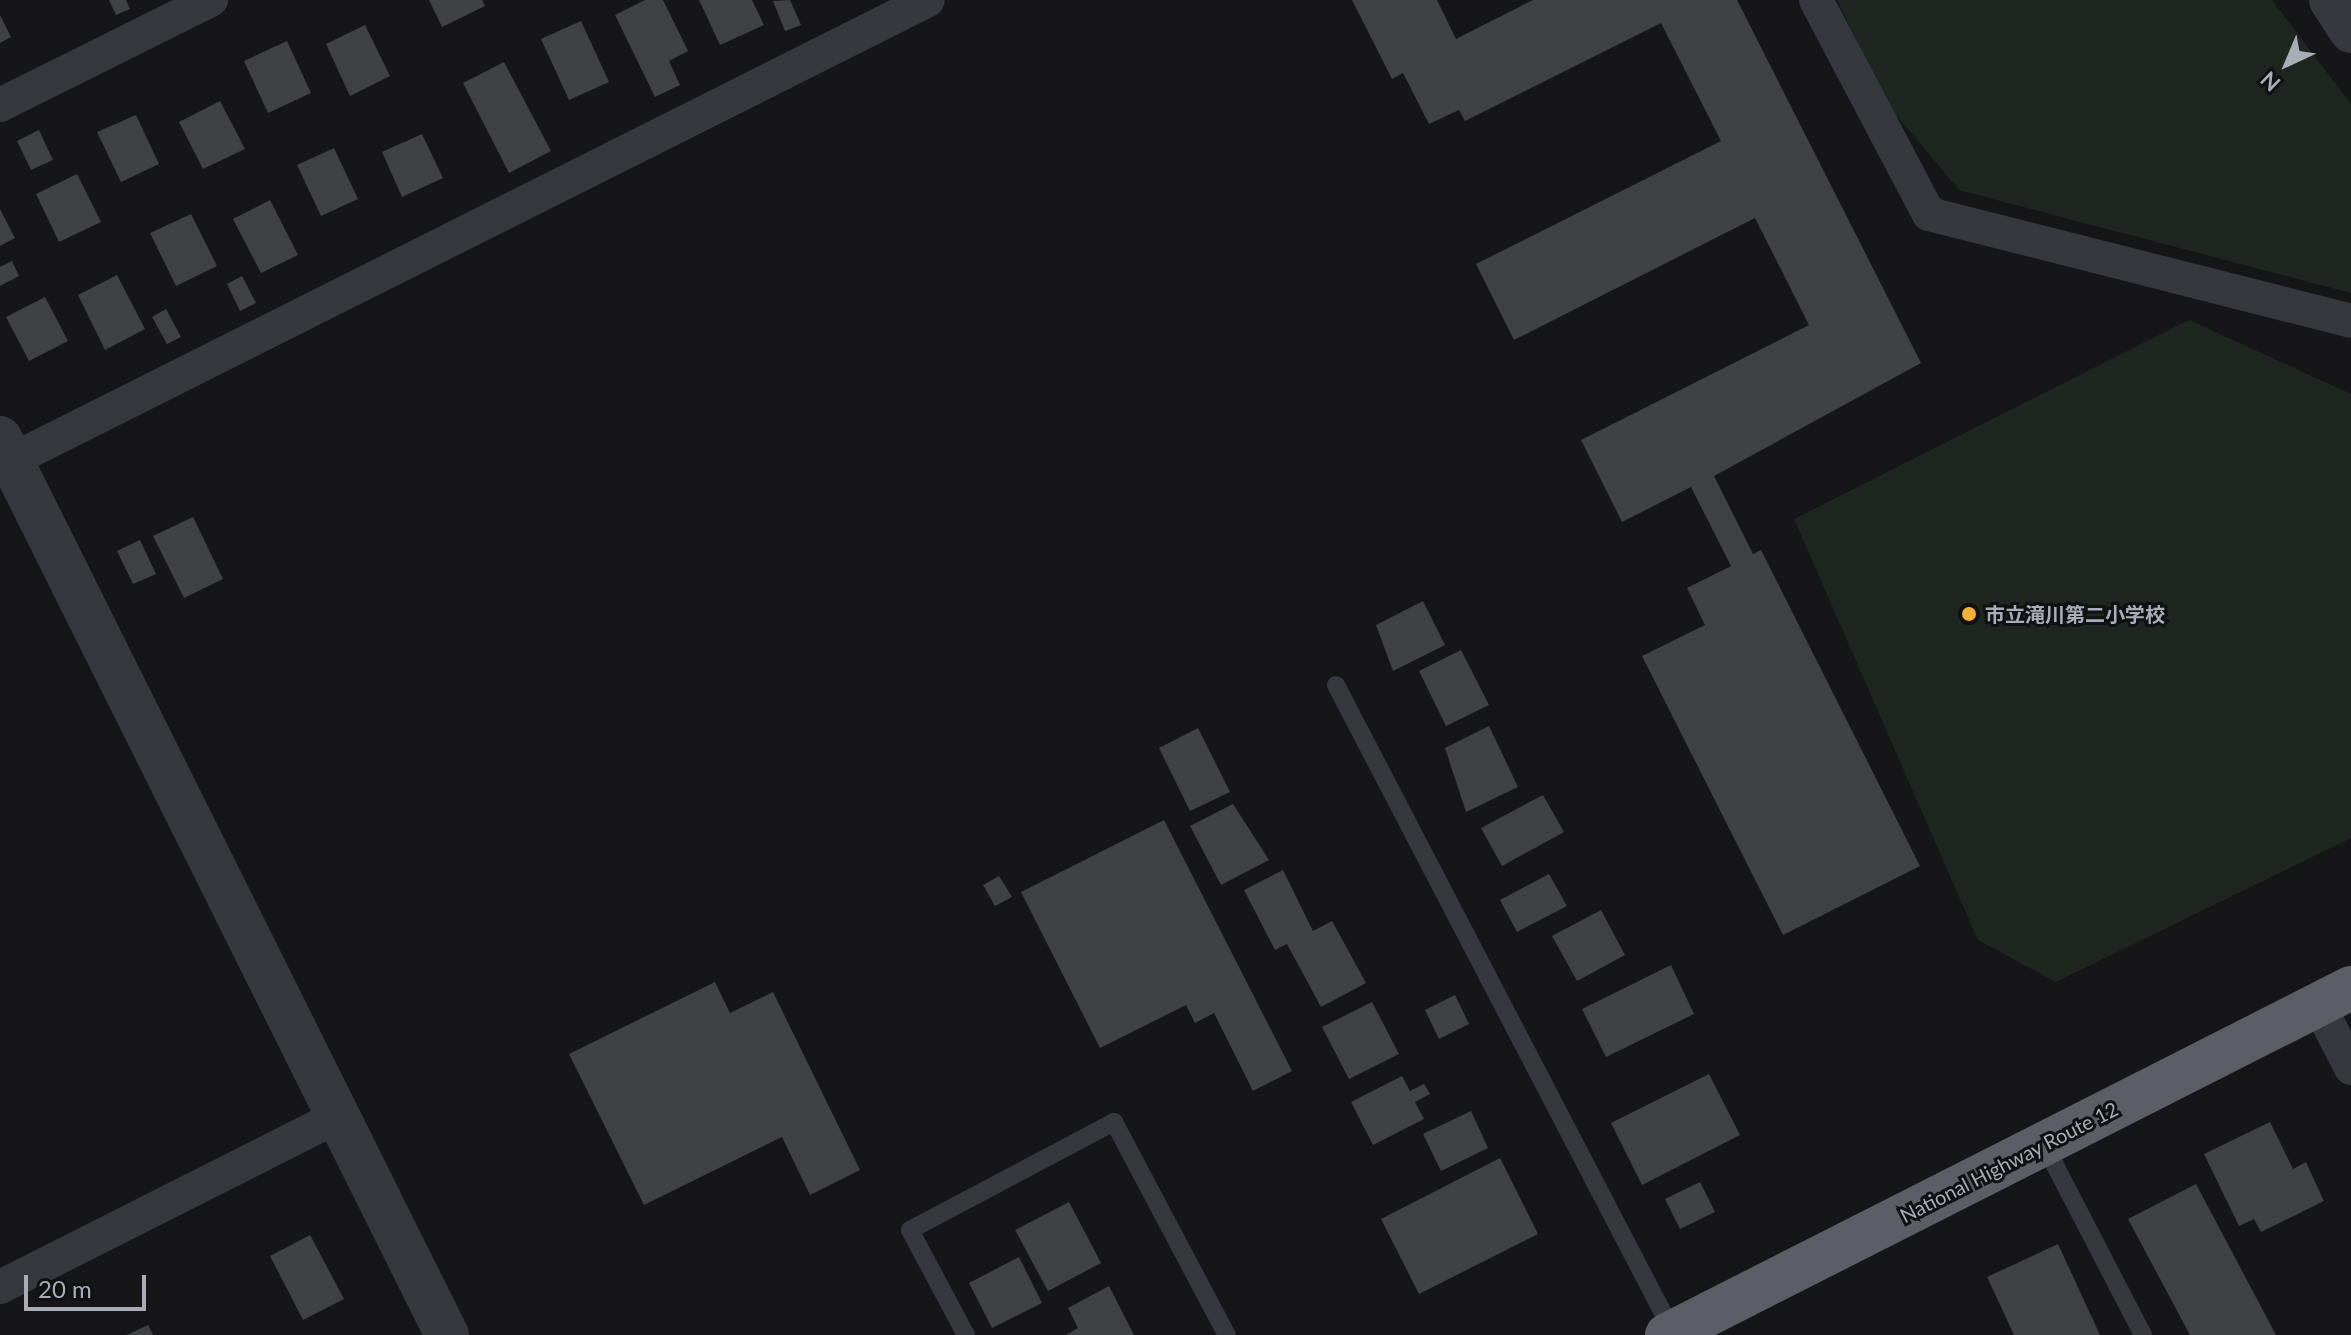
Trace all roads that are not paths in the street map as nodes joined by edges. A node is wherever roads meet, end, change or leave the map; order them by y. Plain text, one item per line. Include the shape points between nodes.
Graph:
1 (211, 0) edge
2 (928, 0) edge
3 (1816, 0) edge
4 (2331, 0) edge
5 (2351, 31) edge
6 (0, 105) edge
7 (2351, 321) edge
8 (4, 455) edge
9 (1336, 685) dead end
10 (2335, 996) edge
11 (2351, 1068) edge
12 (335, 1118) junction
13 (2044, 1144) junction
14 (0, 1287) edge
15 (1670, 1333) edge
16 (447, 1335) edge
17 (966, 1335) edge
18 (1227, 1335) edge
19 (2143, 1335) edge

1 - 6 street
2 - 8 street
3 - 7 street via 1929,214
4 - 5 street
8 - 12 street
9 - 15 lane
10 - 11 street
10 - 13 highway, National Highway Route 12
12 - 14 street
12 - 16 street
13 - 15 highway, National Highway Route 12
13 - 19 lane
17 - 18 lane via 910,1230 1114,1122

